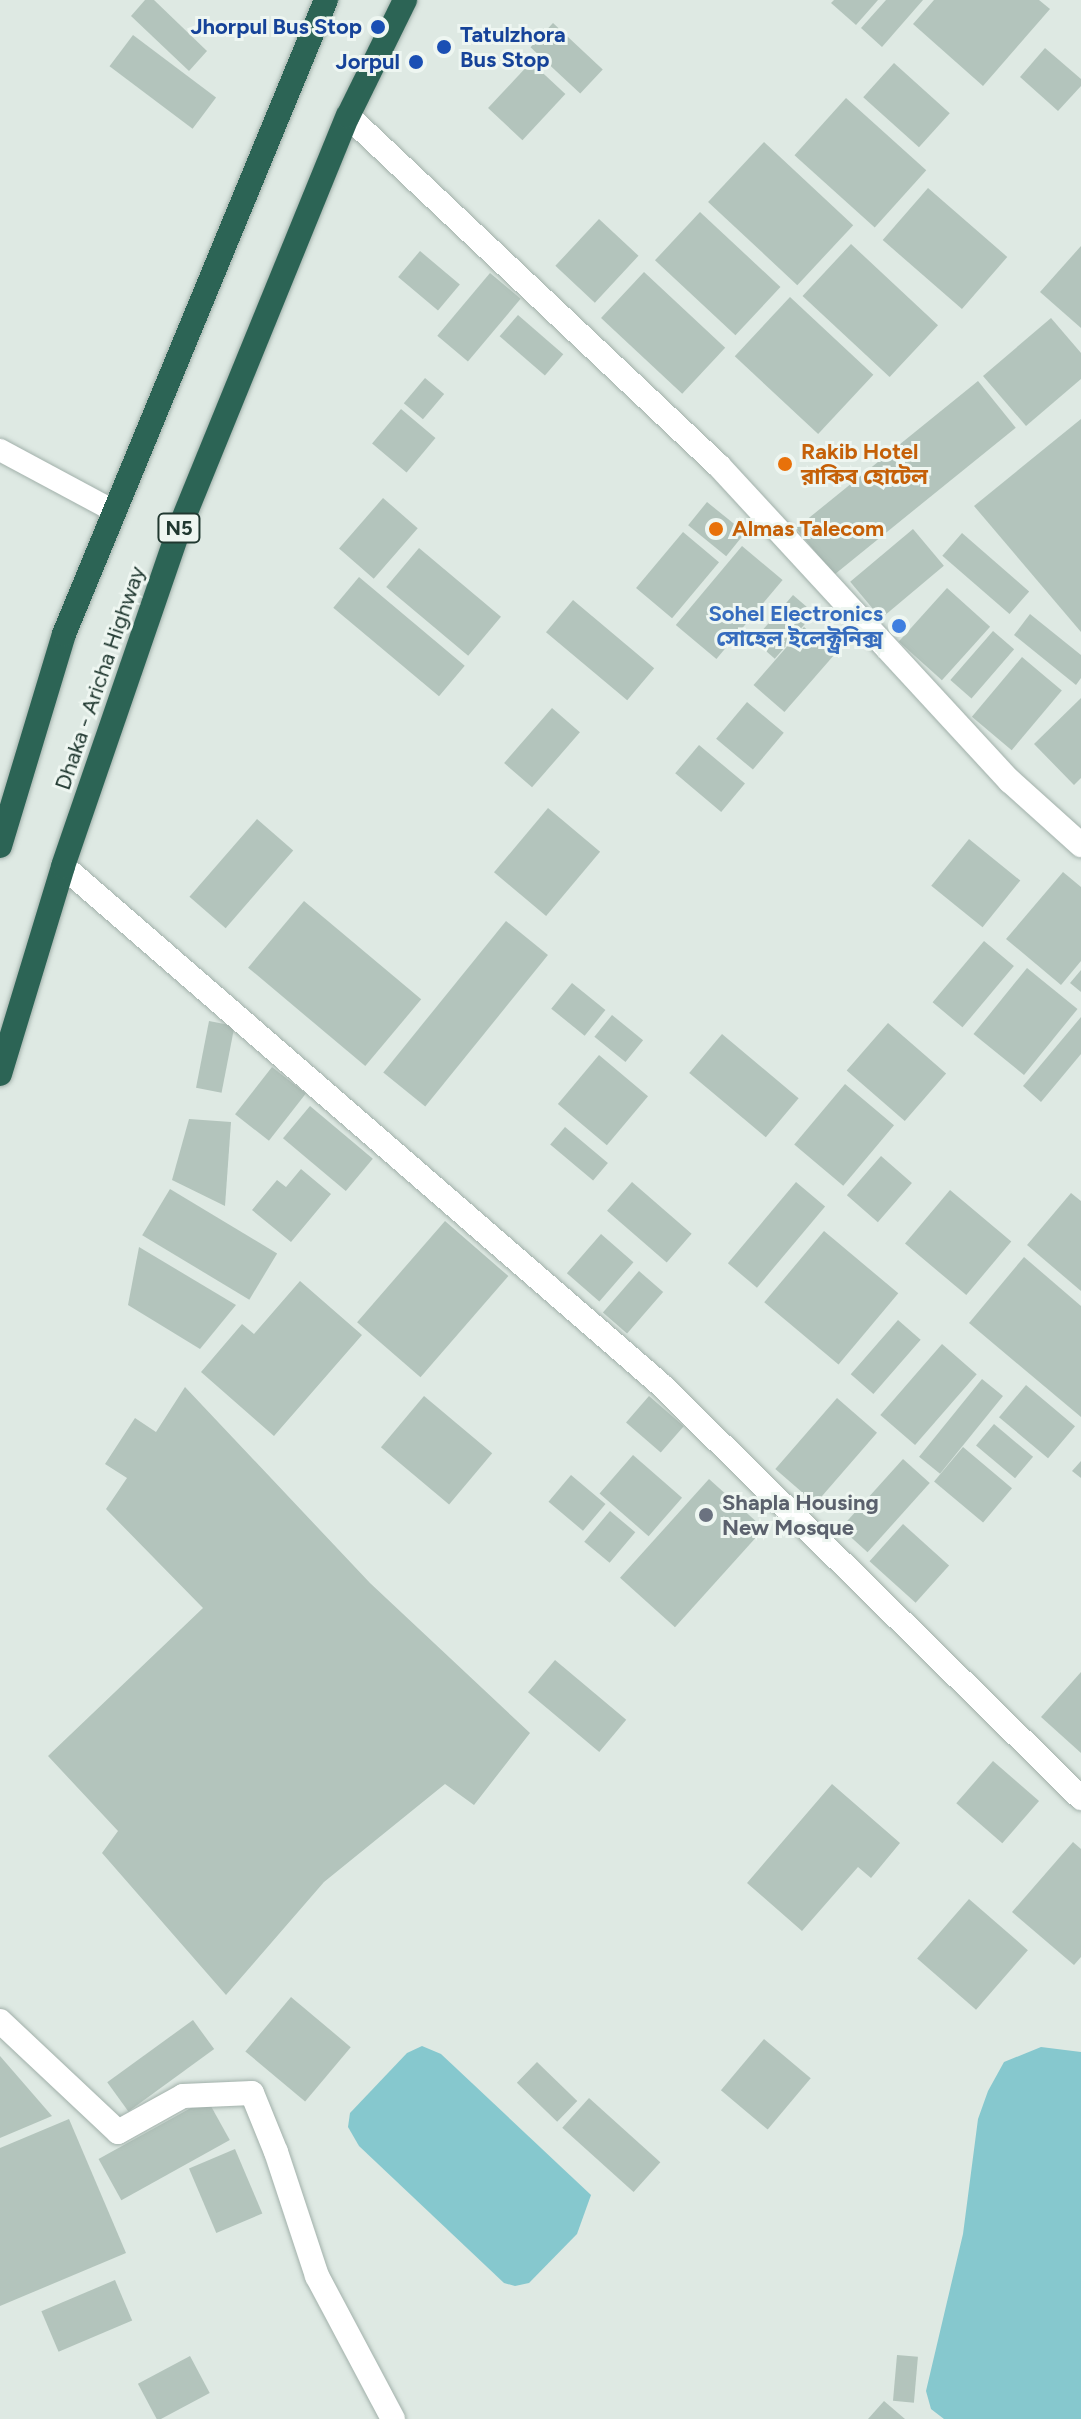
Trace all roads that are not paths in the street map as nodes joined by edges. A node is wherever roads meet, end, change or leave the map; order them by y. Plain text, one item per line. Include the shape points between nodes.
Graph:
1 (326, 0) edge
2 (405, 0) edge
3 (348, 116) junction
4 (0, 450) edge
5 (114, 511) junction
6 (1081, 845) edge
7 (0, 846) edge
8 (63, 866) junction
9 (0, 1074) edge
10 (1081, 1798) edge
11 (0, 2021) edge
12 (393, 2419) edge

1 - 5 highway, Dhaka - Aricha Highway
2 - 3 highway, Dhaka - Aricha Highway / N5
3 - 6 street via 719,466 1010,781
3 - 8 highway, Dhaka - Aricha Highway / N5 via 177,534
4 - 5 lane
5 - 7 highway, Dhaka - Aricha Highway via 64,634
8 - 9 highway, Dhaka - Aricha Highway / N5
8 - 10 street via 659,1383
11 - 12 street via 118,2132 183,2096 252,2093 317,2276

